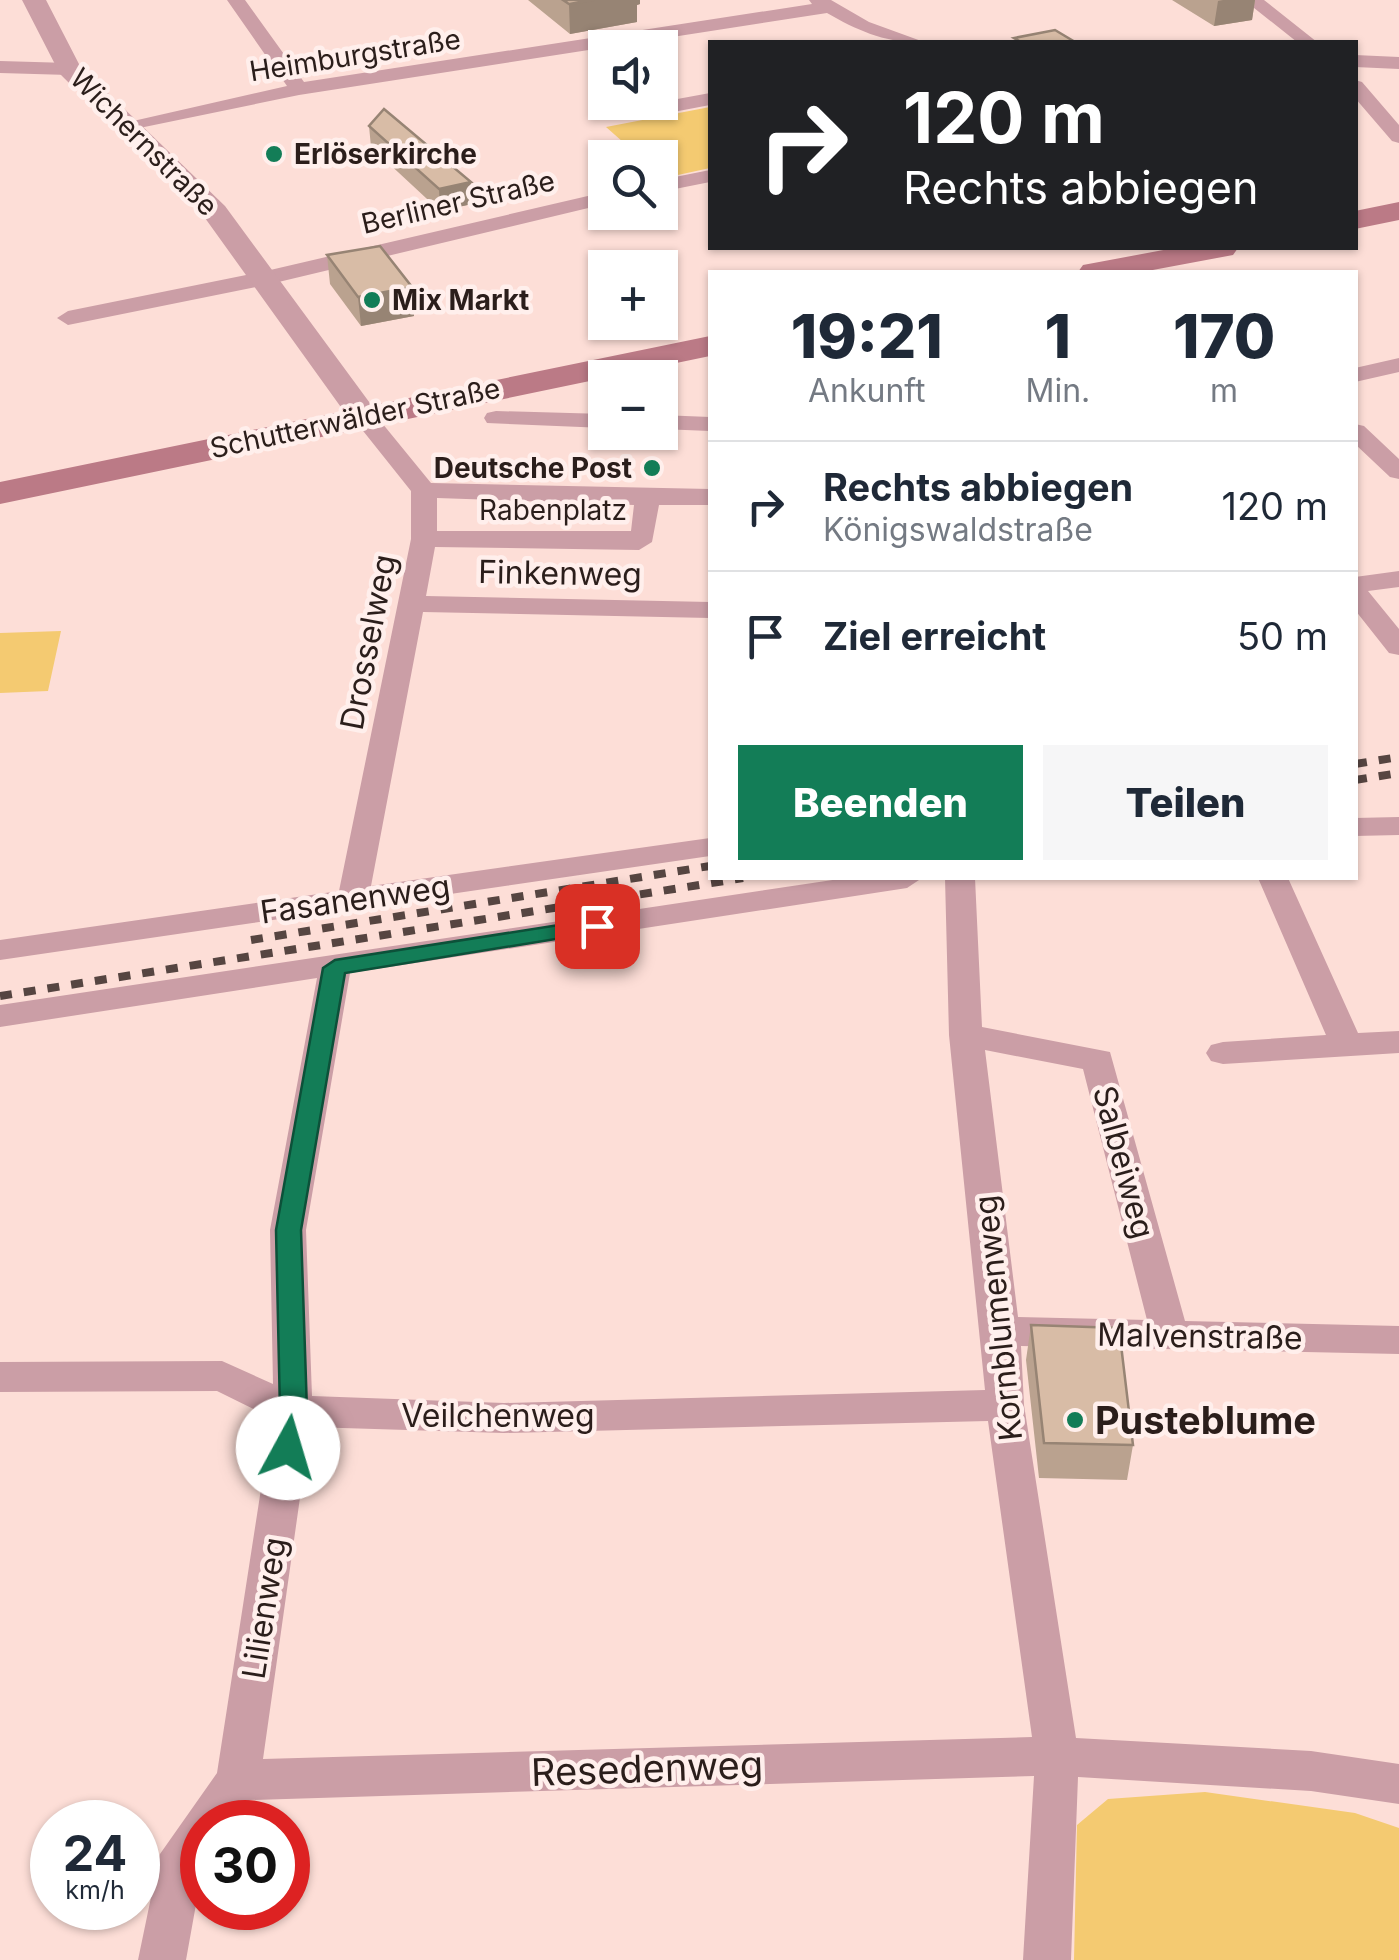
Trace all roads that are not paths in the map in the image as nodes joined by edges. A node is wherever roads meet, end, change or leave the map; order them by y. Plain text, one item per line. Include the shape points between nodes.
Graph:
1 (34, 0) edge
2 (236, 0) edge
3 (1254, 0) edge
4 (824, 4) edge
5 (678, 34) edge
6 (908, 40) edge
7 (1305, 40) edge
8 (588, 51) edge
9 (1358, 61) edge
10 (1399, 63) edge
11 (0, 67) edge
12 (69, 69) junction
13 (299, 89) junction
14 (1358, 89) edge
15 (708, 99) edge
16 (678, 105) edge
17 (127, 128) junction
18 (1399, 136) edge
19 (708, 176) edge
20 (678, 182) edge
21 (588, 202) edge
22 (1399, 211) edge
23 (1358, 219) edge
24 (1211, 250) edge
25 (1105, 270) edge
26 (266, 278) junction
27 (68, 318) dead end
28 (708, 346) edge
29 (1399, 365) edge
30 (1358, 374) edge
31 (364, 417) junction
32 (496, 418) dead end
33 (588, 421) edge
34 (678, 423) edge
35 (708, 424) edge
36 (1358, 434) edge
37 (1399, 472) edge
38 (424, 490) junction
39 (0, 493) edge
40 (708, 497) edge
41 (647, 498) junction
42 (424, 539) junction
43 (1367, 580) edge
44 (409, 604) junction
45 (708, 610) edge
46 (1399, 648) edge
47 (1399, 826) edge
48 (1358, 827) edge
49 (708, 847) edge
50 (894, 880) edge
51 (960, 880) edge
52 (1274, 880) edge
53 (354, 900) junction
54 (0, 950) edge
55 (335, 968) junction
56 (0, 1016) edge
57 (966, 1035) junction
58 (1399, 1042) edge
59 (1346, 1045) junction
60 (1223, 1054) dead end
61 (1002, 1331) junction
62 (1170, 1336) junction
63 (1399, 1340) edge
64 (0, 1377) edge
65 (1005, 1405) junction
66 (294, 1411) junction
67 (1056, 1756) junction
68 (238, 1780) junction
69 (1399, 1784) edge
70 (223, 1800) edge
71 (180, 1869) edge
72 (162, 1960) edge
73 (1046, 1960) edge

1 - 12 street, Wichernstraße
2 - 13 street
3 - 7 street
4 - 5 street, Heimburgstraße
4 - 6 street
8 - 13 street, Heimburgstraße
9 - 10 street
11 - 12 street
12 - 17 street, Wichernstraße
13 - 17 street, Heimburgstraße
14 - 18 street
15 - 16 street
17 - 26 street, Wichernstraße via 215,212
19 - 20 street
21 - 26 street, Berliner Straße
22 - 23 main road
24 - 25 main road
26 - 27 street
26 - 31 street, Wichernstraße
28 - 31 main road, Schutterwälder Straße
29 - 30 street
31 - 38 street
31 - 39 main road, Schutterwälder Straße
32 - 33 street
34 - 35 street
36 - 37 street
38 - 41 street, Rabenplatz
38 - 42 street, Drosselweg
40 - 41 street, Rabenplatz
41 - 42 street, Rabenplatz via 638,542
42 - 44 street, Drosselweg
43 - 46 street
44 - 45 street, Finkenweg
44 - 53 street, Drosselweg
47 - 48 street
49 - 53 street, Fasanenweg
50 - 55 street
51 - 57 street, Kornblumenweg
52 - 59 street
53 - 54 street, Fasanenweg
55 - 56 street
55 - 66 street, Lilienweg via 288,1230
57 - 61 street, Kornblumenweg
57 - 62 street, Salbeiweg via 1098,1060
58 - 59 street
59 - 60 street
61 - 62 street, Malvenstraße
61 - 65 street, Kornblumenweg
62 - 63 street, Malvenstraße
64 - 66 street, Veilchenweg via 222,1376
65 - 66 street, Veilchenweg via 504,1418
65 - 67 street, Kornblumenweg
66 - 68 street, Lilienweg
67 - 68 street, Resedenweg
67 - 69 street, Resedenweg via 1311,1771
67 - 73 street, Kornblumenweg
68 - 70 street, Lilienweg
71 - 72 street, Lilienweg

